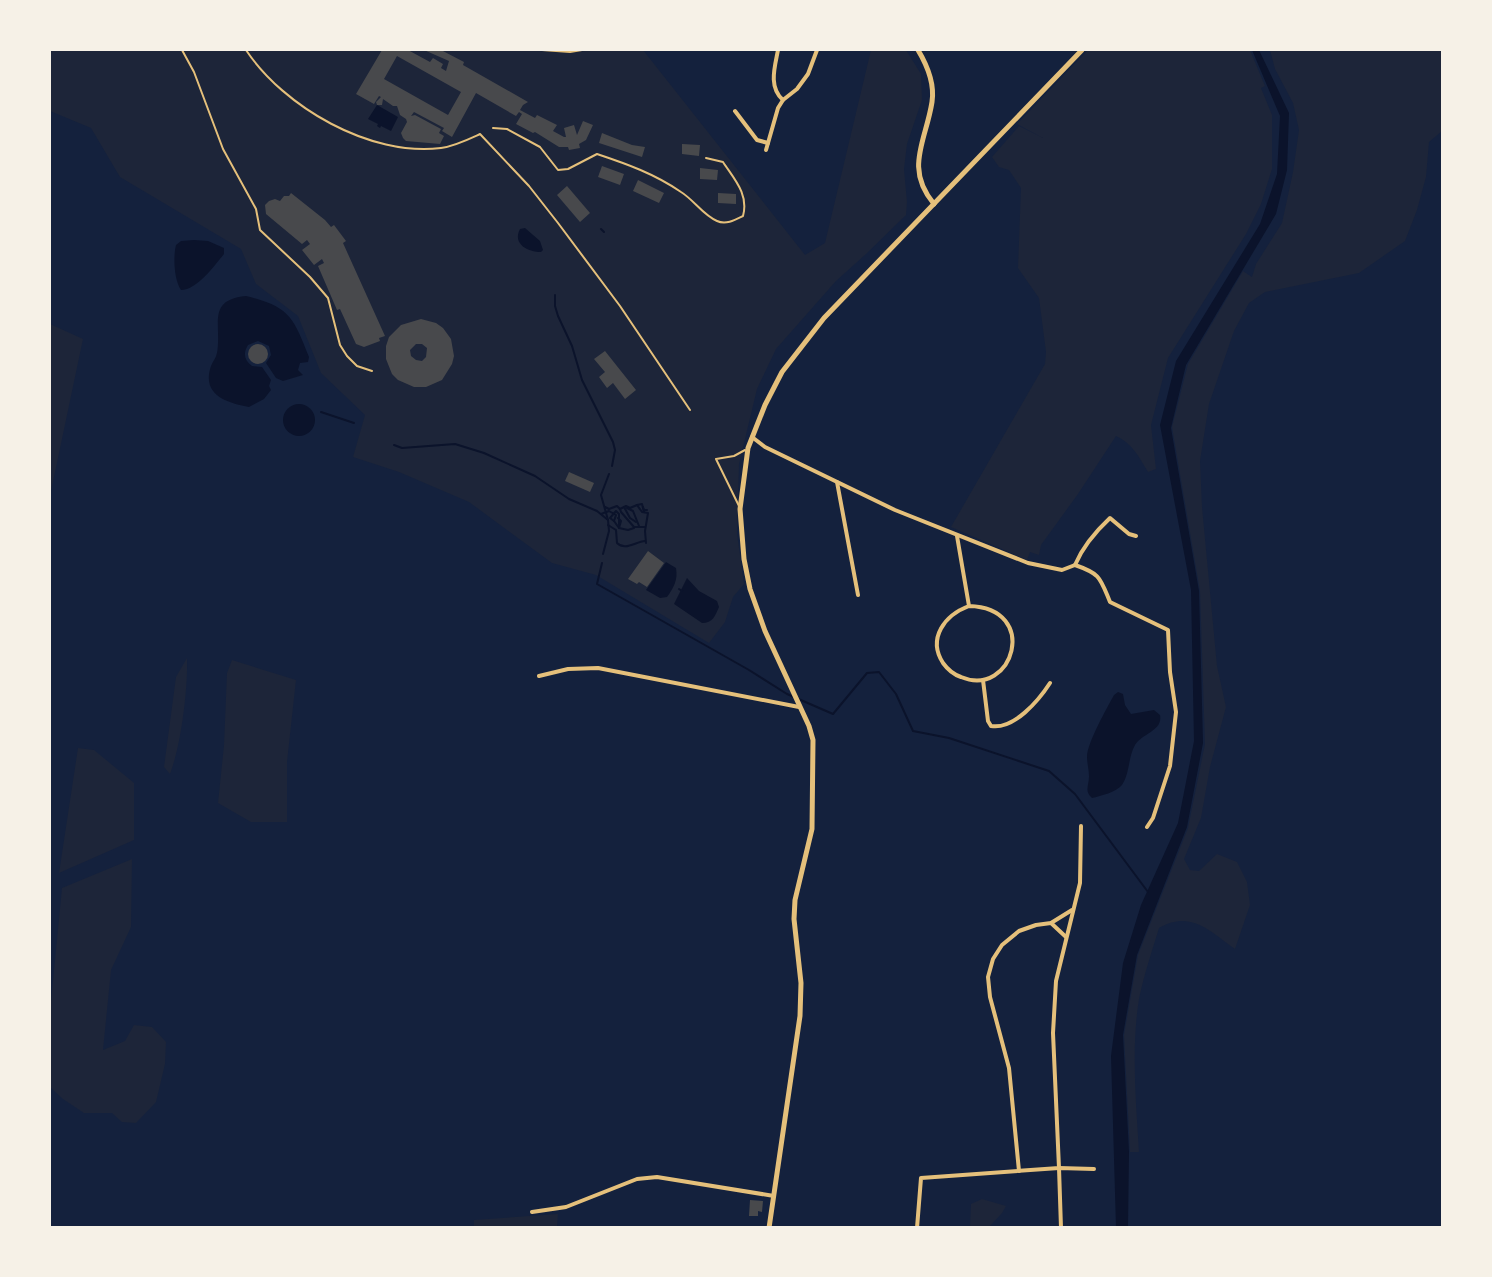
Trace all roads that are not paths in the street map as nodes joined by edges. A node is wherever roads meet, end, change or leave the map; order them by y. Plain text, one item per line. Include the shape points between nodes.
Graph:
1 (183, 50) edge
2 (246, 50) edge
3 (542, 50) edge
4 (582, 50) edge
5 (778, 50) edge
6 (817, 50) edge
7 (918, 50) edge
8 (1082, 50) edge
9 (783, 99) junction
10 (735, 111) dead end
11 (493, 128) dead end
12 (768, 143) junction
13 (766, 150) dead end
14 (706, 158) dead end
15 (934, 204) junction
16 (372, 371) dead end
17 (690, 410) dead end
18 (752, 437) junction
19 (748, 448) junction
20 (837, 481) junction
21 (740, 509) junction
22 (957, 535) junction
23 (1136, 536) dead end
24 (1075, 565) junction
25 (858, 595) dead end
26 (969, 606) junction
27 (539, 676) dead end
28 (982, 680) junction
29 (1050, 683) dead end
30 (800, 707) junction
31 (1081, 826) dead end
32 (1147, 827) dead end
33 (1073, 910) junction
34 (1051, 923) junction
35 (1065, 937) junction
36 (1059, 1168) junction
37 (1094, 1169) dead end
38 (1019, 1171) junction
39 (774, 1196) junction
40 (532, 1212) dead end
41 (769, 1227) edge
42 (917, 1227) edge
43 (1061, 1227) edge

1 - 16 lane via 223,149 256,209 260,230 328,298 340,345 357,366
2 - 17 lane via 272,81 295,100 355,136 423,149 457,145 480,134 558,223
3 - 4 lane
5 - 9 street via 773,80 778,96
6 - 9 street via 808,74
7 - 15 street via 929,73 932,94 918,171
8 - 15 street
9 - 12 street
10 - 12 street via 758,140
11 - 14 lane via 507,129 540,147 558,170 597,154 635,167 666,181 719,222 732,222 743,216 746,206 742,192 723,162
12 - 13 street
15 - 18 street via 802,345 782,372
18 - 19 street
18 - 20 street
19 - 21 street
19 - 21 lane via 734,456 716,459
20 - 22 street
20 - 25 street
21 - 30 street via 750,590
22 - 24 street via 1029,563 1062,570
22 - 26 street
23 - 24 street via 1110,518 1091,538
24 - 32 street via 1094,572 1110,602 1168,630 1176,712 1170,766
26 - 28 street via 984,606 997,612 1013,636 1007,664 996,675
26 - 28 street via 944,621 938,635 938,650 954,674
27 - 30 street via 567,669 598,668
28 - 29 street via 988,721 998,727 1030,709
30 - 39 street via 813,740 812,829 795,900 800,1016
31 - 33 street via 1080,883
33 - 34 street
33 - 35 street
34 - 35 street
34 - 38 street via 1019,931 1002,945 988,977 1009,1068
35 - 36 street via 1056,981 1053,1033
36 - 37 street
36 - 38 street
36 - 43 street
38 - 42 street via 921,1178
39 - 40 street via 657,1177 637,1179 566,1207
39 - 41 street

